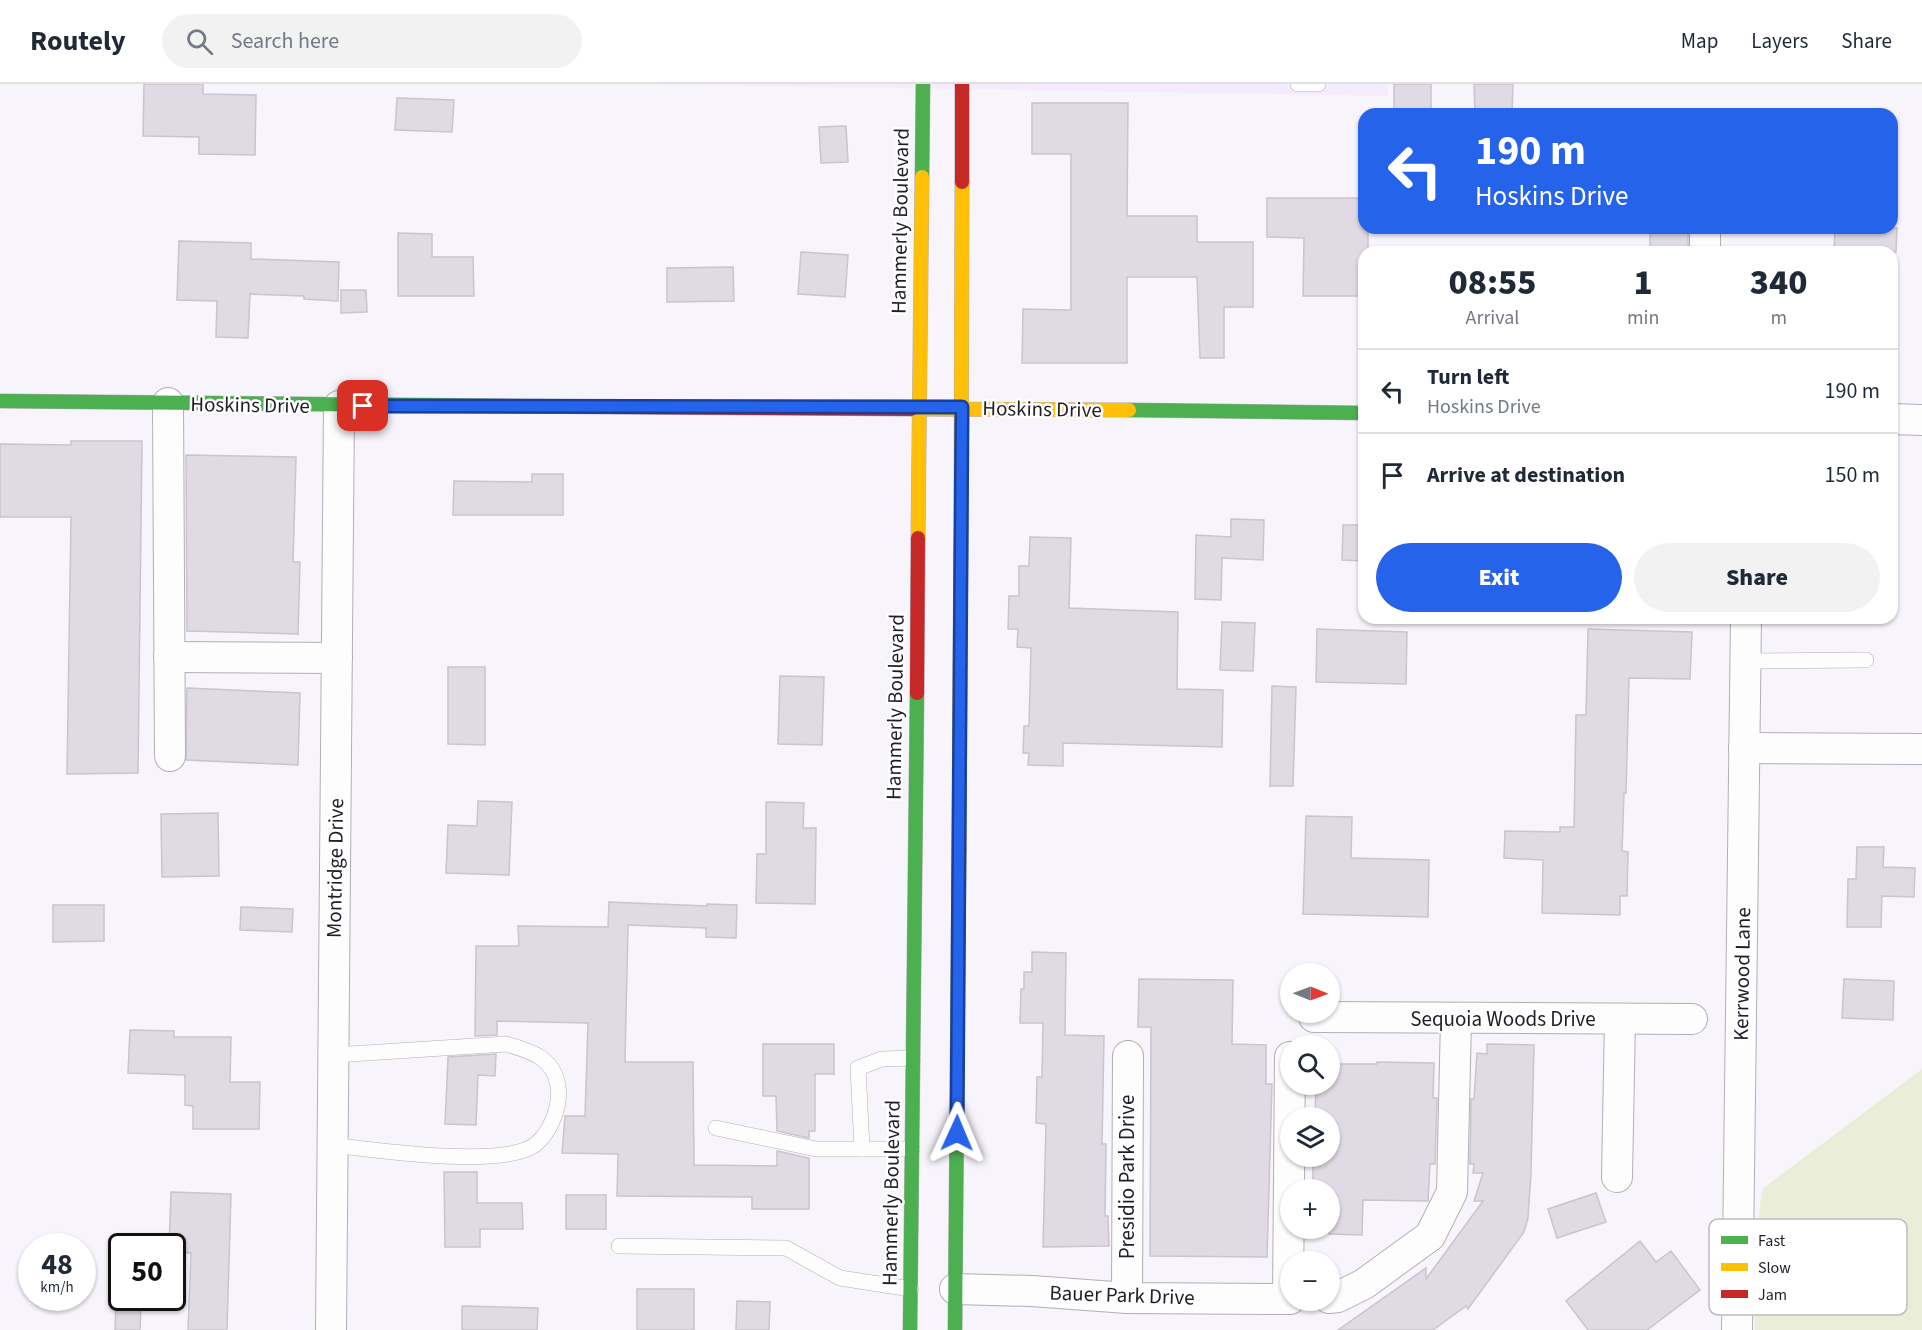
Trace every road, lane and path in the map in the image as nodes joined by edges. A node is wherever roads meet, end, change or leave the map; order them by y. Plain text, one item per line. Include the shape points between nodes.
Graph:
1 (923, 84) edge
2 (962, 84) edge
3 (1298, 84) edge
4 (1318, 84) edge
5 (0, 400) edge
6 (168, 403) junction
7 (339, 406) junction
8 (919, 407) junction
9 (962, 407) junction
10 (1358, 413) edge
11 (1898, 419) edge
12 (1922, 420) edge
13 (1746, 624) edge
14 (169, 657) junction
15 (337, 658) junction
16 (1866, 660) dead end
17 (1746, 661) junction
18 (1744, 748) junction
19 (1922, 749) edge
20 (170, 756) dead end
21 (1340, 1017) edge
22 (1456, 1019) junction
23 (1620, 1019) junction
24 (1692, 1019) dead end
25 (334, 1055) junction
26 (1128, 1056) dead end
27 (913, 1058) junction
28 (1290, 1095) edge
29 (716, 1128) dead end
30 (333, 1145) junction
31 (862, 1149) junction
32 (912, 1149) junction
33 (1617, 1177) dead end
34 (1738, 1219) edge
35 (620, 1246) dead end
36 (1289, 1251) edge
37 (916, 1289) junction
38 (950, 1289) junction
39 (1340, 1296) edge
40 (1127, 1298) junction
41 (1280, 1299) edge
42 (1737, 1315) edge
43 (331, 1330) edge
44 (910, 1330) edge
45 (955, 1330) edge
46 (1737, 1330) edge

1 - 8 main road, Hammerly Boulevard
2 - 9 main road
3 - 4 lane
5 - 6 main road, Hoskins Drive
6 - 7 main road, Hoskins Drive
6 - 14 street
7 - 8 main road, Hoskins Drive
7 - 15 street, Montridge Drive
8 - 9 main road, Hoskins Drive
8 - 27 main road, Hammerly Boulevard via 920,925
9 - 10 main road, Hoskins Drive
9 - 38 main road
11 - 12 street
13 - 17 street, Kerrwood Lane
14 - 15 street
14 - 20 street
15 - 25 street, Montridge Drive
16 - 17 lane
17 - 18 street, Kerrwood Lane
18 - 19 street
18 - 34 street, Kerrwood Lane
21 - 22 street, Sequoia Woods Drive
22 - 23 street, Sequoia Woods Drive
22 - 39 street via 1452,1192 1430,1236 1364,1284
23 - 24 street, Sequoia Woods Drive
23 - 33 street
25 - 30 street, Montridge Drive
25 - 30 lane via 506,1044 531,1051 547,1061 557,1077 559,1094 555,1118 536,1144 514,1153 466,1157
26 - 40 street, Presidio Park Drive
27 - 31 lane via 882,1059 858,1068
27 - 32 main road, Hammerly Boulevard
28 - 36 street
29 - 31 lane via 816,1149
30 - 43 street, Montridge Drive
31 - 32 lane
32 - 37 main road, Hammerly Boulevard
35 - 37 lane via 786,1248 840,1278
37 - 44 main road, Hammerly Boulevard
38 - 40 street, Bauer Park Drive
38 - 45 main road
40 - 41 street, Bauer Park Drive
42 - 46 street, Kerrwood Lane

